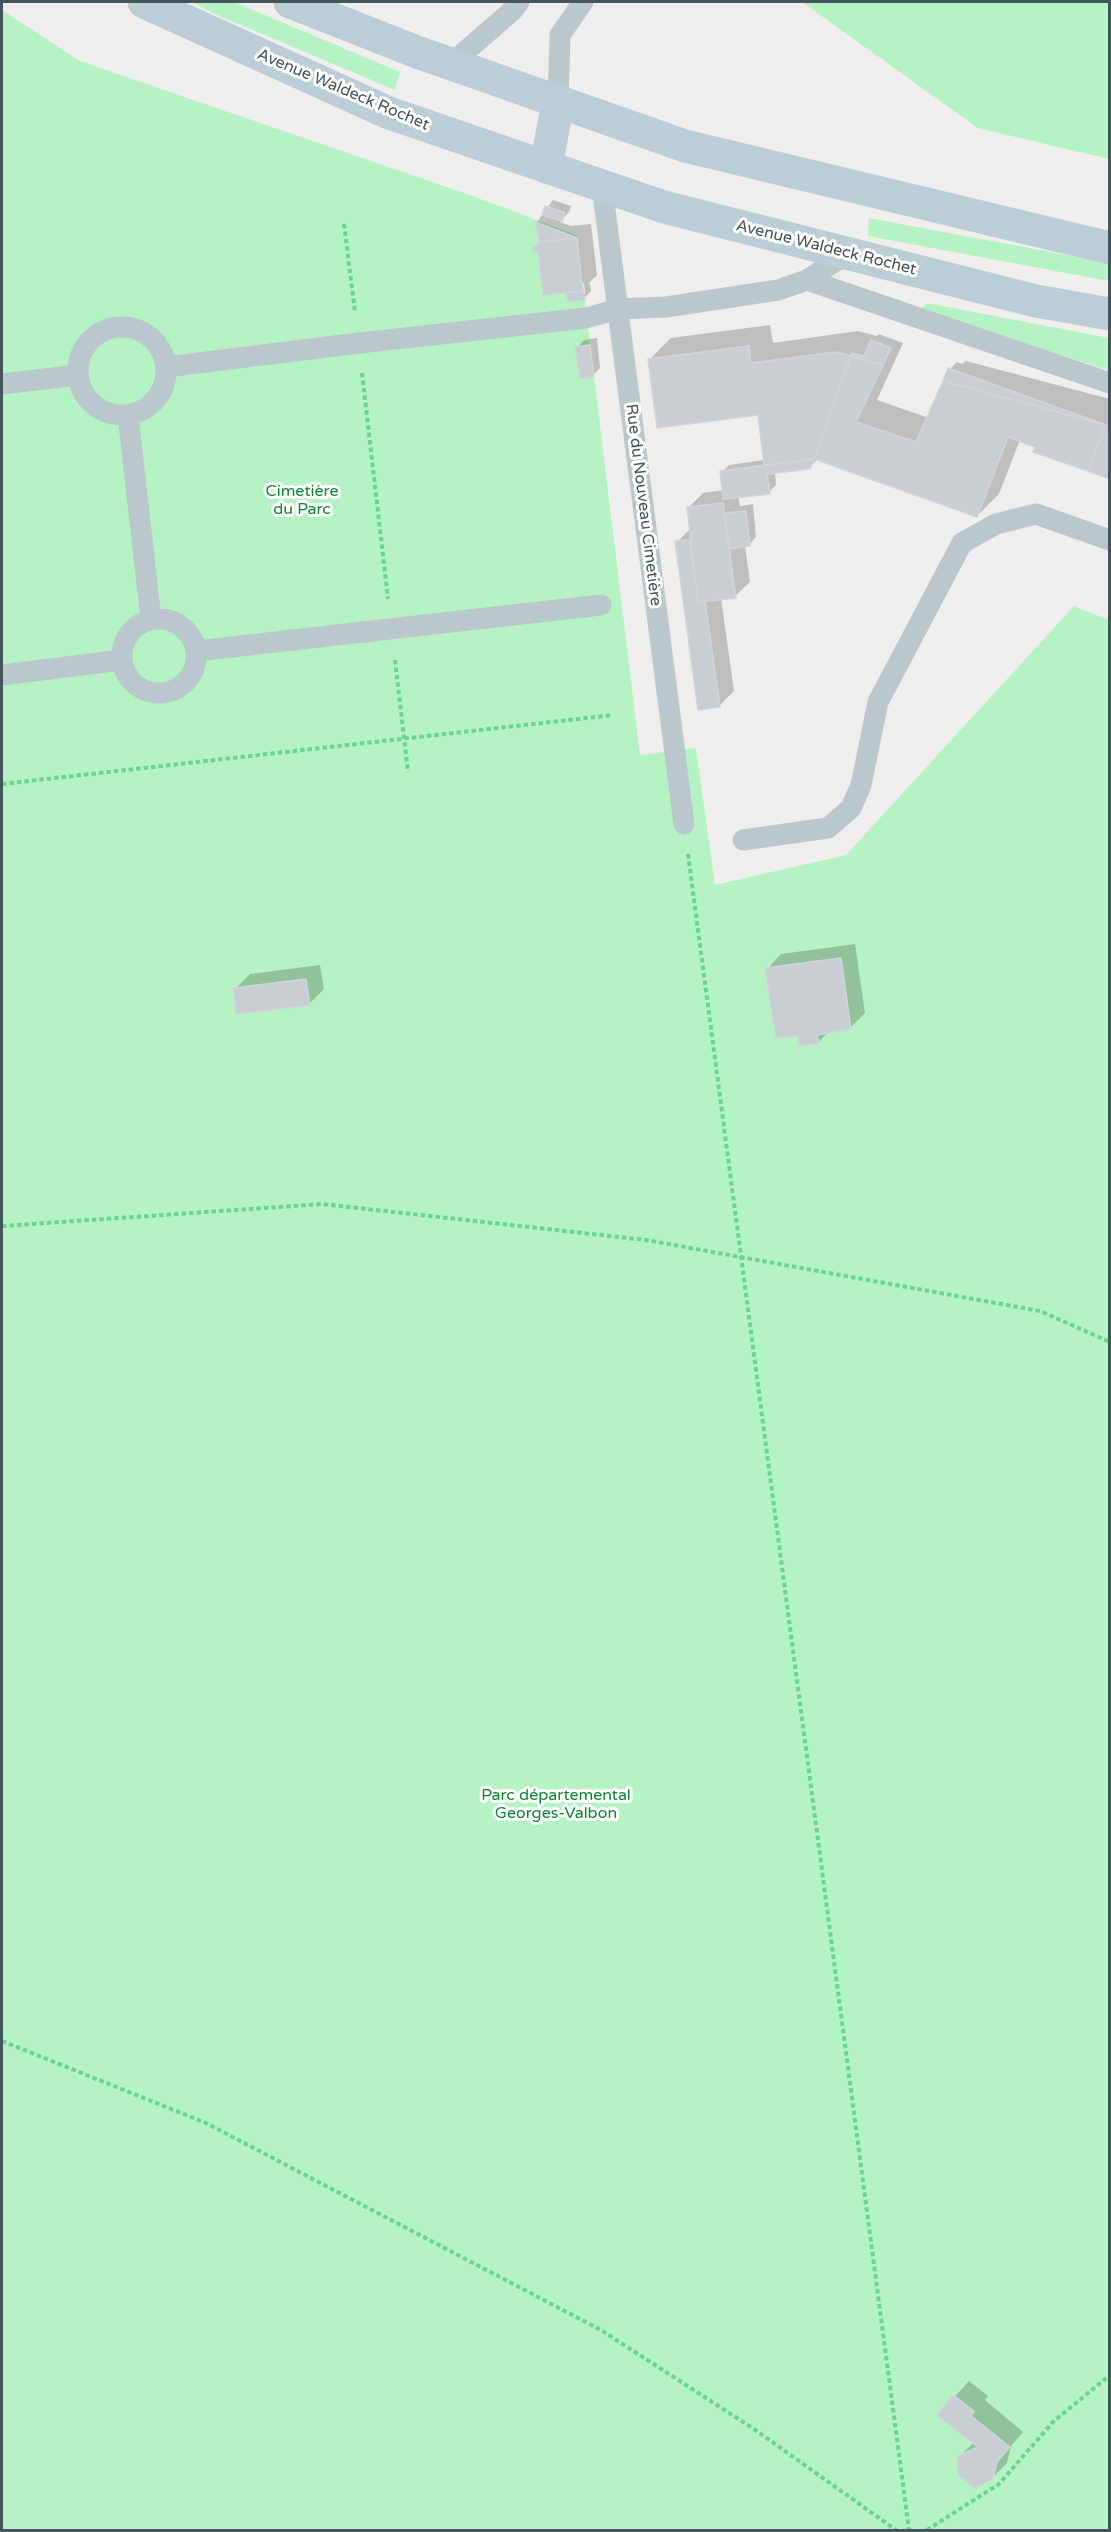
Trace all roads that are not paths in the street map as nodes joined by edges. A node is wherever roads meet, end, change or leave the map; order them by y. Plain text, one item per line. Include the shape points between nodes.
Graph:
1 (144, 2) edge
2 (290, 2) edge
3 (519, 2) edge
4 (583, 2) edge
5 (452, 63) junction
6 (558, 102) junction
7 (546, 167) junction
8 (602, 186) junction
9 (1110, 248) edge
10 (848, 253) junction
11 (807, 280) junction
12 (618, 309) junction
13 (1110, 314) edge
14 (166, 367) junction
15 (78, 375) junction
16 (1110, 383) edge
17 (2, 384) edge
18 (128, 415) junction
19 (1110, 540) edge
20 (601, 605) dead end
21 (151, 619) junction
22 (196, 651) junction
23 (122, 660) junction
24 (2, 675) edge
25 (684, 824) road end
26 (743, 840) dead end

1 - 7 main road, Avenue Waldeck Rochet via 389,113
2 - 5 main road
3 - 5 lane
4 - 6 lane via 560,35
5 - 6 main road
6 - 7 main road
6 - 9 main road via 685,146
7 - 8 main road, Avenue Waldeck Rochet
8 - 10 main road, Avenue Waldeck Rochet via 664,207
8 - 12 lane, Rue du Nouveau Cimetière
10 - 11 lane
10 - 13 main road, Avenue Waldeck Rochet via 1036,301
11 - 12 lane via 766,292 666,307
11 - 16 lane
12 - 14 lane via 586,318
12 - 25 lane, Rue du Nouveau Cimetière
14 - 15 lane via 162,352 152,340 140,331 118,328 96,335 85,346
14 - 18 lane via 160,393 141,411
15 - 17 lane
15 - 18 lane via 81,389 100,410
18 - 21 lane
19 - 26 lane via 1036,514 996,524 962,543 878,702 861,785 851,808 828,828
20 - 22 lane
21 - 22 lane via 163,618 185,629
21 - 23 lane via 132,630
22 - 23 lane via 190,676 170,691 157,693 144,690 130,678
23 - 24 lane

